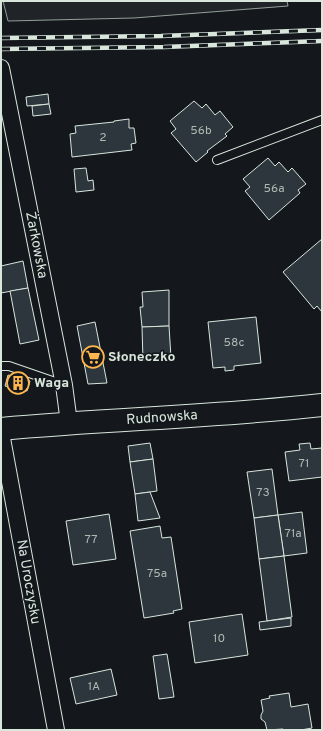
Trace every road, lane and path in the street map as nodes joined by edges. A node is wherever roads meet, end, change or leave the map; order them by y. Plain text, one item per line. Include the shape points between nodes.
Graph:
1 (1, 68) edge
2 (322, 120) edge
3 (217, 160) dead end
4 (1, 366) edge
5 (64, 385) junction
6 (322, 405) edge
7 (69, 423) junction
8 (1, 429) edge
9 (1, 433) edge
10 (56, 730) edge

1 - 5 street, Żarkowska
2 - 3 lane
4 - 5 lane via 9,366
5 - 7 street, Żarkowska
6 - 7 main road, Rudnowska
7 - 8 main road, Rudnowska
9 - 10 street, Na Uroczysku

